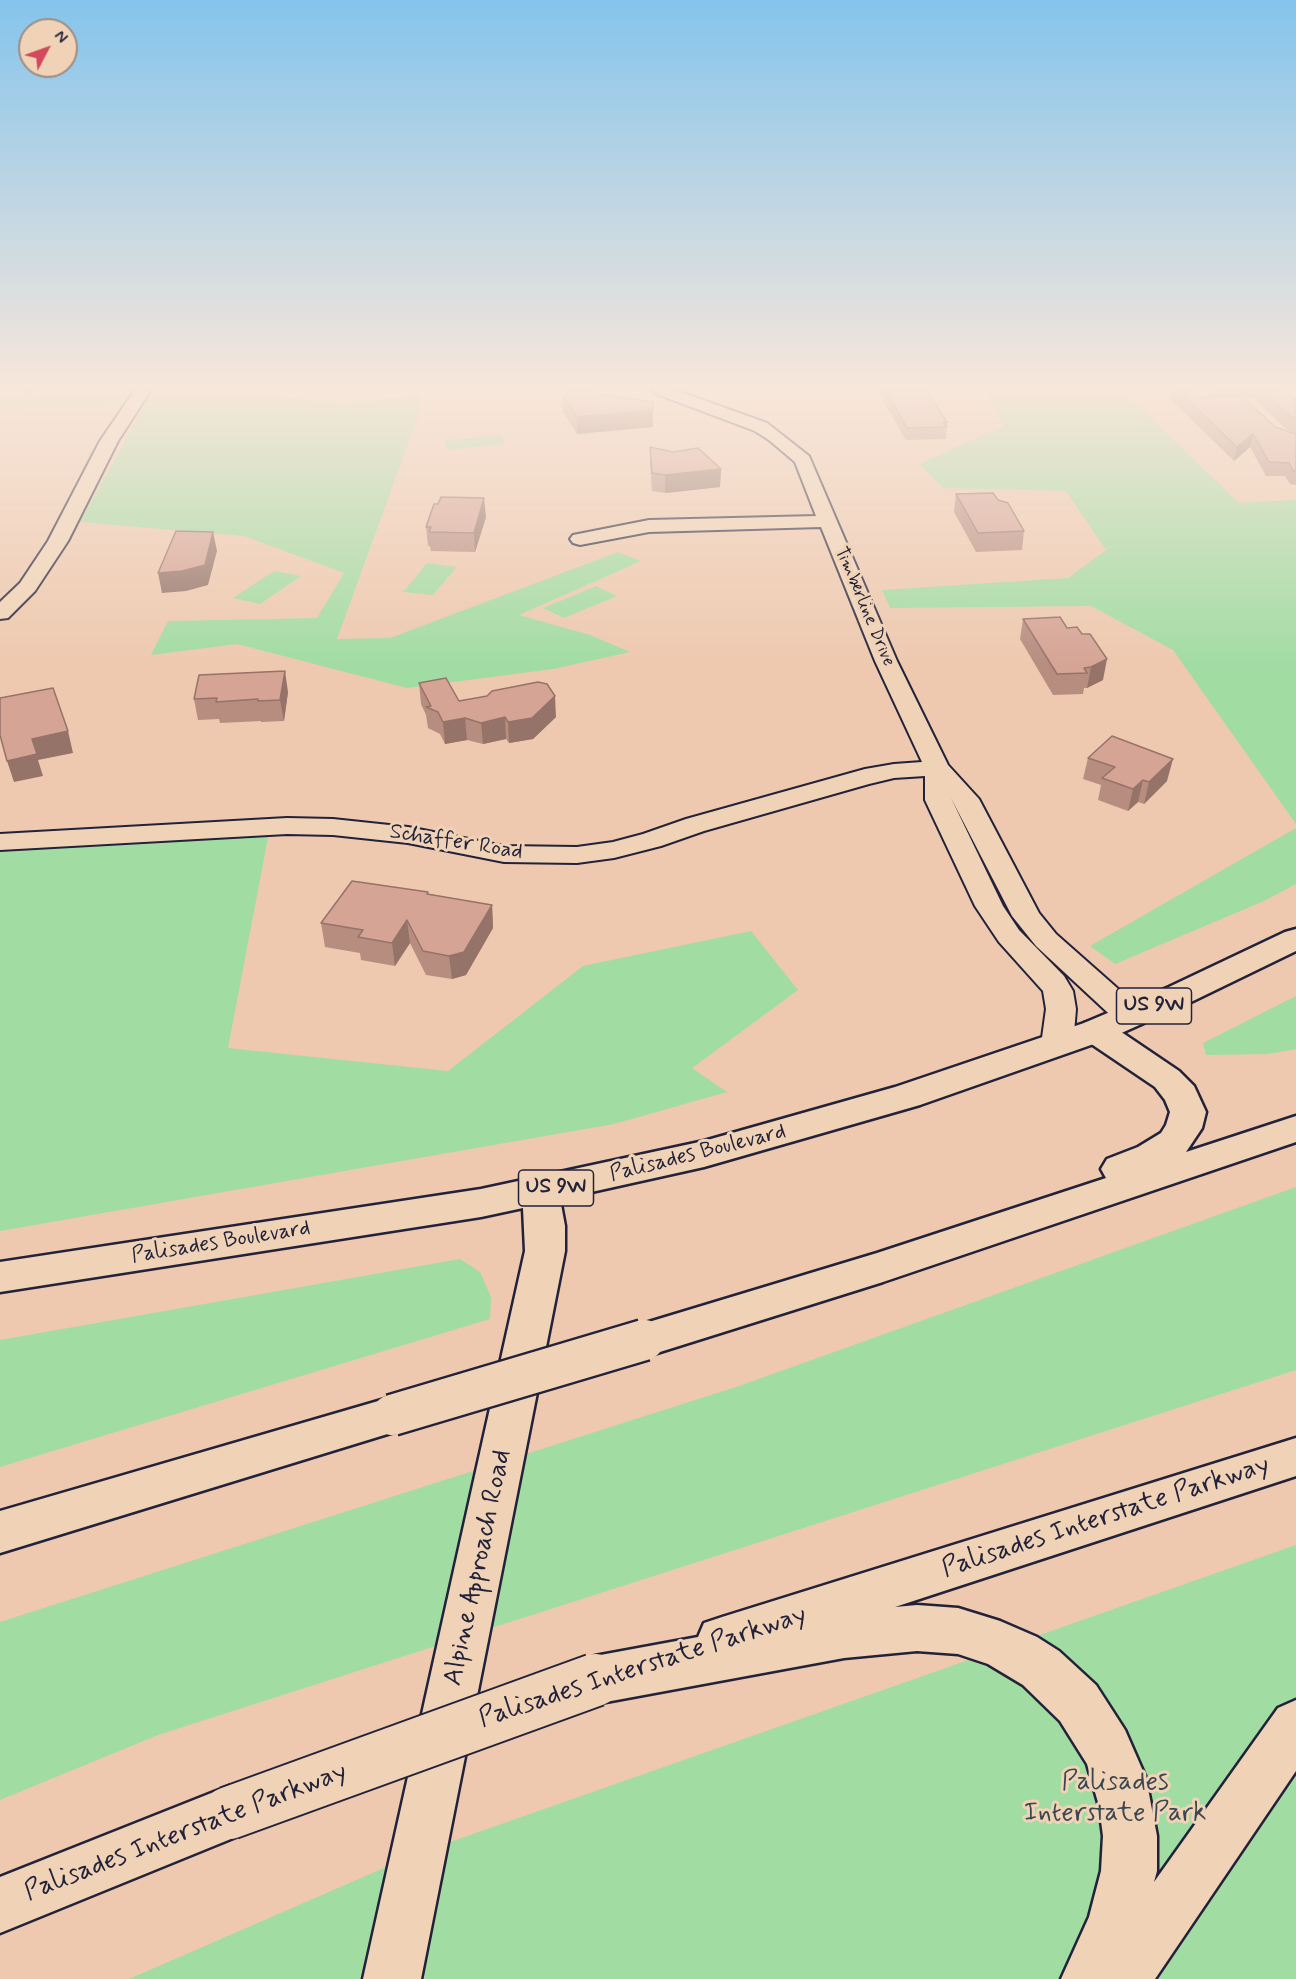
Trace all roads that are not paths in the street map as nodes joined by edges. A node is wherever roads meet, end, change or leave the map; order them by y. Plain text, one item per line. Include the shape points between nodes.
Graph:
1 (88, 482) edge
2 (812, 482) edge
3 (828, 521) junction
4 (580, 538) dead end
5 (0, 613) edge
6 (937, 768) junction
7 (974, 815) junction
8 (946, 817) junction
9 (0, 842) edge
10 (1296, 939) edge
11 (1131, 1017) junction
12 (1096, 1031) junction
13 (1057, 1045) junction
14 (1296, 1129) edge
15 (540, 1192) junction
16 (883, 1267) junction
17 (0, 1277) edge
18 (1296, 1457) edge
19 (114, 1497) junction
20 (0, 1525) edge
21 (0, 1532) edge
22 (595, 1680) junction
23 (1296, 1726) edge
24 (0, 1905) edge
25 (392, 1979) edge
26 (1090, 1979) edge
27 (1120, 1979) edge

1 - 5 street via 58,541 28,587
2 - 3 street, Timberline Drive
3 - 4 street via 649,526
3 - 6 street, Timberline Drive via 886,661
6 - 7 street, Timberline Drive via 966,799
6 - 8 street, Timberline Drive via 938,800
6 - 9 street, Schaffer Road via 865,777 652,840 576,855 504,854 408,835 333,827 287,826
7 - 8 street
7 - 11 street, Timberline Drive via 1026,916
8 - 13 street, Timberline Drive via 993,914 1058,991 1061,1009
10 - 11 main road, Palisades Boulevard / US 9W
11 - 12 main road, Palisades Boulevard / US 9W
12 - 13 main road, Palisades Boulevard / US 9W
12 - 16 main road via 1175,1087 1188,1112 1180,1135 1151,1156
13 - 15 main road, Palisades Boulevard / US 9W via 808,1126
14 - 16 main road
15 - 17 main road, Palisades Boulevard / US 9W
15 - 25 main road, Alpine Approach Road via 545,1251
16 - 19 main road, bridge
18 - 22 main road, Palisades Interstate Parkway
19 - 20 main road
19 - 21 main road
22 - 24 main road, Palisades Interstate Parkway, bridge via 228,1813
22 - 26 main road via 844,1635 917,1628 958,1631 1019,1654 1041,1668 1078,1703 1107,1748 1126,1806 1129,1870 1116,1922
23 - 27 main road

